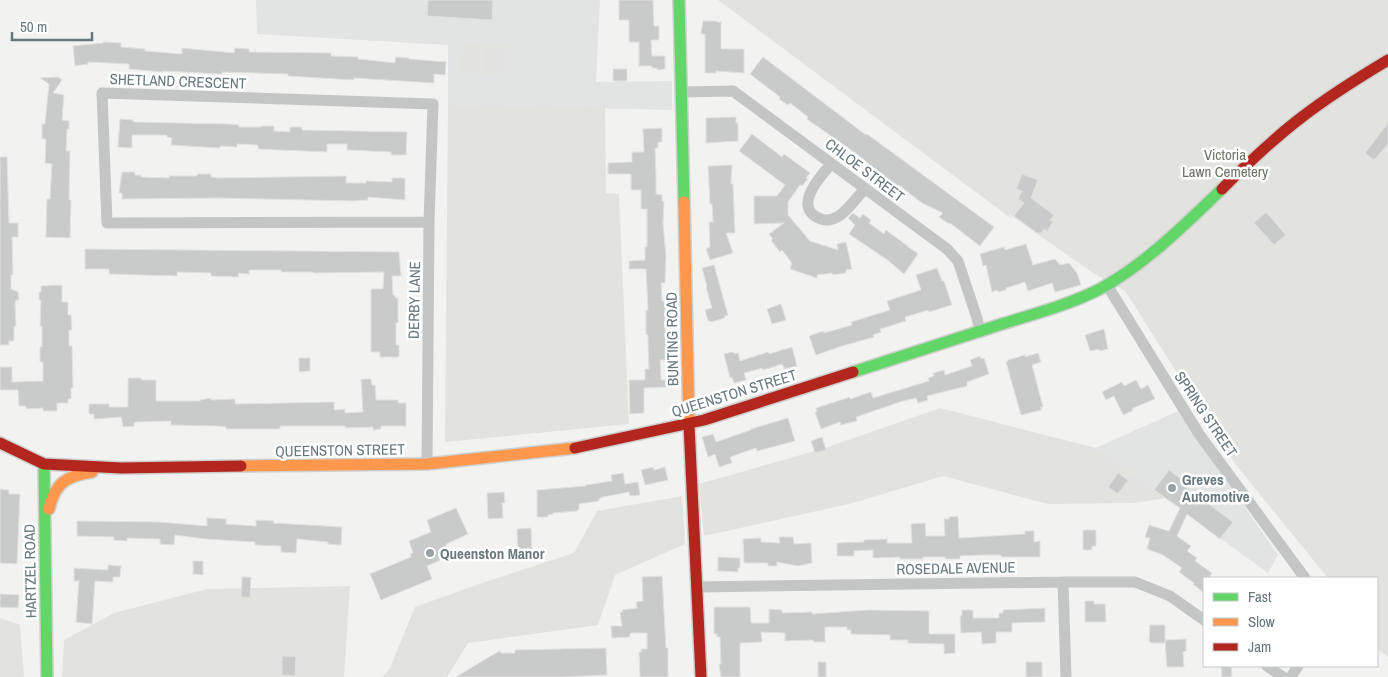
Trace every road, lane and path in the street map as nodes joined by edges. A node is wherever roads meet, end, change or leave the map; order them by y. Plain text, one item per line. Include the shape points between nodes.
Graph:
1 (679, 0) edge
2 (1388, 60) edge
3 (682, 92) junction
4 (432, 136) joint
5 (831, 164) junction
6 (864, 190) junction
7 (430, 222) junction
8 (1107, 285) junction
9 (980, 332) junction
10 (688, 424) junction
11 (0, 443) edge
12 (44, 464) junction
13 (427, 464) junction
14 (121, 468) junction
15 (45, 534) junction
16 (1304, 577) edge
17 (1063, 582) junction
18 (698, 587) junction
19 (1203, 619) edge
20 (1268, 667) edge
21 (47, 677) edge
22 (701, 677) edge
23 (1066, 677) edge
24 (1283, 677) edge

1 - 3 main road, BUNTING ROAD
2 - 8 main road, QUEENSTON STREET via 1318,104 1276,137 1161,245
3 - 5 street, CHLOE STREET via 733,91
3 - 10 main road, BUNTING ROAD
4 - 7 street, DERBY LANE
4 - 7 street, SHETLAND CRESCENT via 434,104 102,92 107,223
5 - 6 street, CHLOE STREET
5 - 6 street via 811,189 808,200 813,215 827,220 838,217
6 - 9 street, CHLOE STREET via 947,249 958,261
7 - 13 street, DERBY LANE
8 - 9 main road, QUEENSTON STREET via 1064,304
8 - 16 street, SPRING STREET via 1199,434
9 - 10 main road, QUEENSTON STREET
10 - 13 main road, QUEENSTON STREET via 574,448
10 - 18 main road, BUNTING ROAD
11 - 12 main road, QUEENSTON STREET
12 - 14 main road, QUEENSTON STREET
12 - 15 main road, HARTZEL ROAD
13 - 14 main road, QUEENSTON STREET
14 - 15 main road via 79,473 56,487
15 - 21 main road, HARTZEL ROAD
17 - 18 street, ROSEDALE AVENUE
17 - 19 street, ROSEDALE AVENUE via 1135,582 1170,596
17 - 23 street
18 - 22 main road, BUNTING ROAD
20 - 24 street

